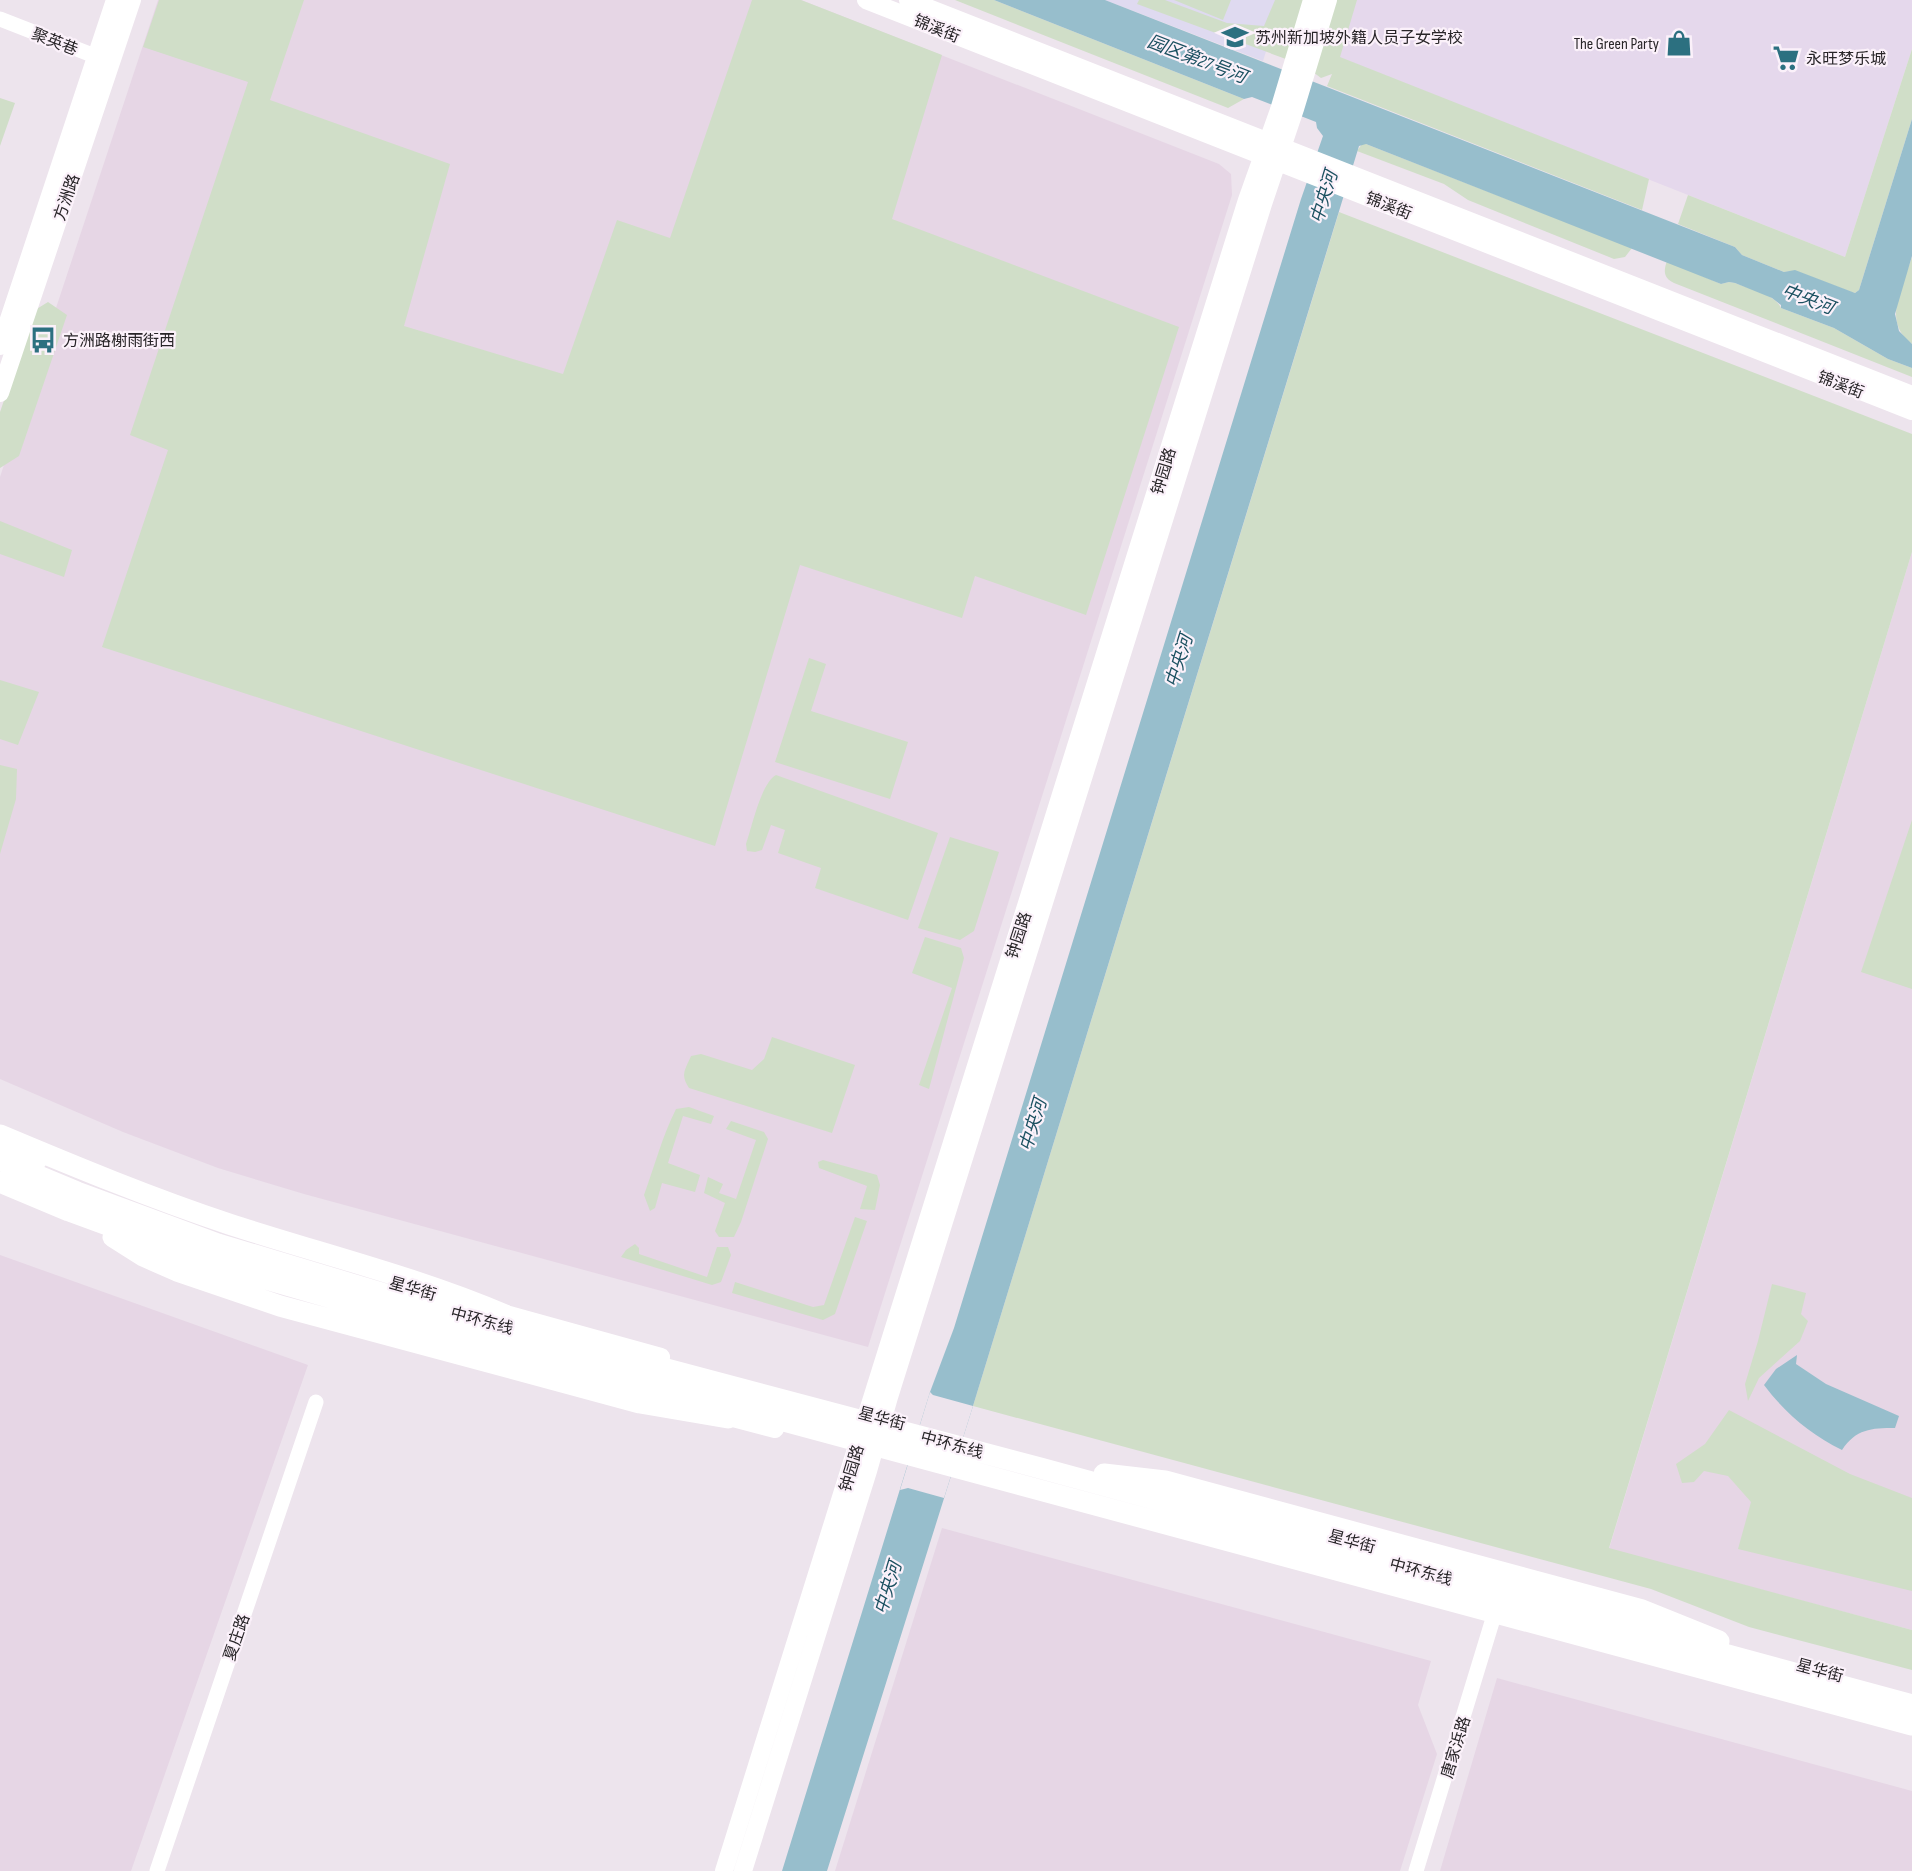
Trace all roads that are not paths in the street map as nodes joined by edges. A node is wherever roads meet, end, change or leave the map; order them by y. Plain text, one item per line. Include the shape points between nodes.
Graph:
1 (115, 0) edge
2 (132, 0) edge
3 (866, 0) edge
4 (908, 0) edge
5 (1312, 0) edge
6 (1328, 0) edge
7 (0, 20) edge
8 (104, 60) junction
9 (1299, 70) junction
10 (1272, 151) junction
11 (1350, 182) junction
12 (0, 346) edge
13 (0, 393) edge
14 (1912, 395) edge
15 (1912, 411) edge
16 (0, 1135) edge
17 (0, 1147) edge
18 (0, 1160) edge
19 (0, 1182) edge
20 (0, 1192) edge
21 (69, 1211) junction
22 (571, 1343) junction
23 (316, 1402) dead end
24 (875, 1416) junction
25 (738, 1420) junction
26 (865, 1452) junction
27 (1040, 1467) junction
28 (1492, 1622) junction
29 (1728, 1644) junction
30 (1912, 1695) edge
31 (1912, 1705) edge
32 (1912, 1714) edge
33 (1855, 1720) junction
34 (1912, 1725) edge
35 (1912, 1735) edge
36 (157, 1871) edge
37 (724, 1871) edge
38 (743, 1871) edge
39 (1416, 1871) edge

1 - 8 main road, 方洲路
2 - 8 main road, 方洲路
3 - 10 main road, 锦溪街
4 - 10 main road, 锦溪街
5 - 9 main road, 钟园路
6 - 9 main road, 钟园路
7 - 8 street, 聚英巷
8 - 12 main road, 方洲路
8 - 13 main road, 方洲路
9 - 10 main road, 钟园路
10 - 11 main road, 锦溪街
10 - 24 main road, 钟园路
11 - 14 main road, 锦溪街
11 - 15 main road, 锦溪街
16 - 22 highway via 154,1198 475,1302
17 - 24 main road, 星华街 via 223,1232
18 - 22 highway, 中环东线 via 218,1244
19 - 21 highway, 中环东线
20 - 25 main road via 208,1273
21 - 25 highway via 143,1256 279,1306 640,1403
21 - 34 highway, 中环东线 via 211,1263 379,1312
22 - 27 highway, 中环东线
23 - 36 street, 夏庄路
24 - 26 main road, 钟园路
24 - 29 main road, 星华街 via 1164,1490
25 - 26 main road
26 - 28 main road
26 - 37 main road, 钟园路
26 - 38 main road, 钟园路
27 - 29 highway via 1165,1481 1547,1582 1642,1610
27 - 31 highway, 中环东线
28 - 33 main road
28 - 39 street, 唐家浜路
29 - 30 main road, 星华街
32 - 33 main road
33 - 35 main road

